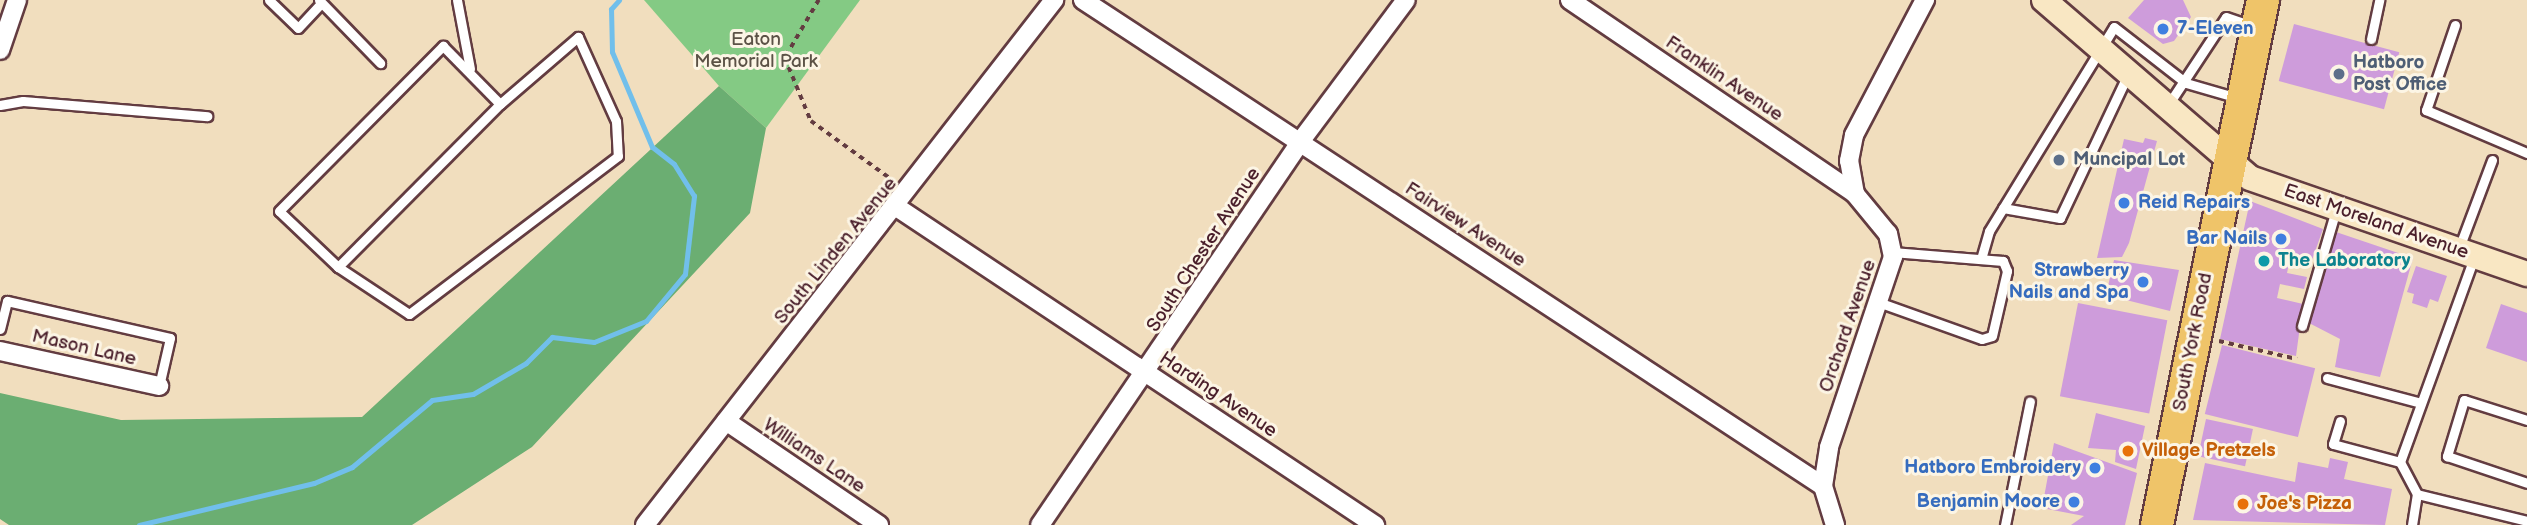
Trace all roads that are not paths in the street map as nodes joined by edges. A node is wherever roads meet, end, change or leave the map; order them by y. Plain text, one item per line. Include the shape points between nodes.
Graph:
1 (17, 0) edge
2 (269, 0) edge
3 (457, 0) edge
4 (1054, 0) edge
5 (1083, 0) edge
6 (1406, 0) edge
7 (1570, 0) edge
8 (1925, 0) edge
9 (2044, 0) edge
10 (2379, 0) edge
11 (319, 2) edge
12 (2260, 14) edge
13 (2455, 25) dead end
14 (2371, 39) dead end
15 (2098, 44) junction
16 (0, 50) edge
17 (380, 63) dead end
18 (470, 69) junction
19 (2129, 71) junction
20 (2186, 83) junction
21 (2242, 99) junction
22 (500, 104) junction
23 (0, 105) edge
24 (2168, 105) junction
25 (206, 116) dead end
26 (1300, 142) junction
27 (2527, 153) edge
28 (2230, 160) junction
29 (2492, 160) dead end
30 (1855, 194) junction
31 (898, 208) junction
32 (2003, 208) junction
33 (2336, 208) junction
34 (1892, 253) junction
35 (2466, 253) junction
36 (1981, 259) junction
37 (338, 267) junction
38 (2526, 268) edge
39 (1878, 302) junction
40 (2302, 326) dead end
41 (0, 329) edge
42 (0, 351) edge
43 (1148, 373) junction
44 (2327, 378) dead end
45 (159, 386) joint
46 (2030, 401) dead end
47 (2421, 403) junction
48 (2527, 420) edge
49 (726, 421) junction
50 (2340, 421) dead end
51 (2400, 463) junction
52 (2527, 483) edge
53 (1823, 486) junction
54 (2417, 494) junction
55 (2527, 521) edge
56 (645, 525) edge
57 (879, 525) edge
58 (1040, 525) edge
59 (1375, 525) edge
60 (1835, 525) edge
61 (2005, 525) edge
62 (2157, 525) edge
63 (2412, 525) edge

1 - 16 street
2 - 11 lane via 298,28
3 - 18 lane
4 - 31 street, South Linden Avenue
5 - 26 street, Fairview Avenue
6 - 26 street, South Chester Avenue
7 - 30 street, Franklin Avenue
8 - 30 street via 1854,135 1849,161
9 - 15 street, East Moreland Avenue
10 - 14 lane
11 - 17 lane
12 - 20 lane via 2226,17
12 - 21 highway, South York Road
13 - 27 lane via 2426,110
15 - 19 street, East Moreland Avenue
15 - 20 lane via 2114,27
15 - 32 lane
18 - 22 lane
18 - 37 lane via 443,46 279,211
19 - 24 street, East Moreland Avenue
19 - 32 lane via 2060,218
20 - 21 lane
20 - 24 lane
21 - 28 highway, South York Road
22 - 37 lane
22 - 37 lane via 578,37 616,121 618,156 409,314
23 - 25 lane via 23,101
24 - 28 street, East Moreland Avenue
26 - 43 street, South Chester Avenue
26 - 53 street, Fairview Avenue
28 - 33 street, East Moreland Avenue via 2250,178
28 - 62 highway, South York Road
29 - 35 lane
30 - 34 street, Orchard Avenue via 1882,223
31 - 43 street, Harding Avenue
31 - 49 street, South Linden Avenue
32 - 36 lane
33 - 35 street, East Moreland Avenue
33 - 40 lane
34 - 36 lane
34 - 39 street, Orchard Avenue
35 - 38 street, East Moreland Avenue
35 - 47 lane
36 - 39 lane via 2007,265 1992,336 1982,339
39 - 53 street, Orchard Avenue via 1829,447
41 - 45 lane via 7,301 170,338
42 - 45 street, Mason Lane
43 - 58 street, South Chester Avenue
43 - 59 street, Harding Avenue
44 - 47 lane
46 - 61 lane
47 - 51 lane
48 - 52 lane via 2464,400 2446,456
49 - 56 street, South Linden Avenue
49 - 57 street, Williams Lane
50 - 51 lane via 2333,444
51 - 54 lane
53 - 60 street, Orchard Avenue
54 - 55 lane
54 - 63 lane

